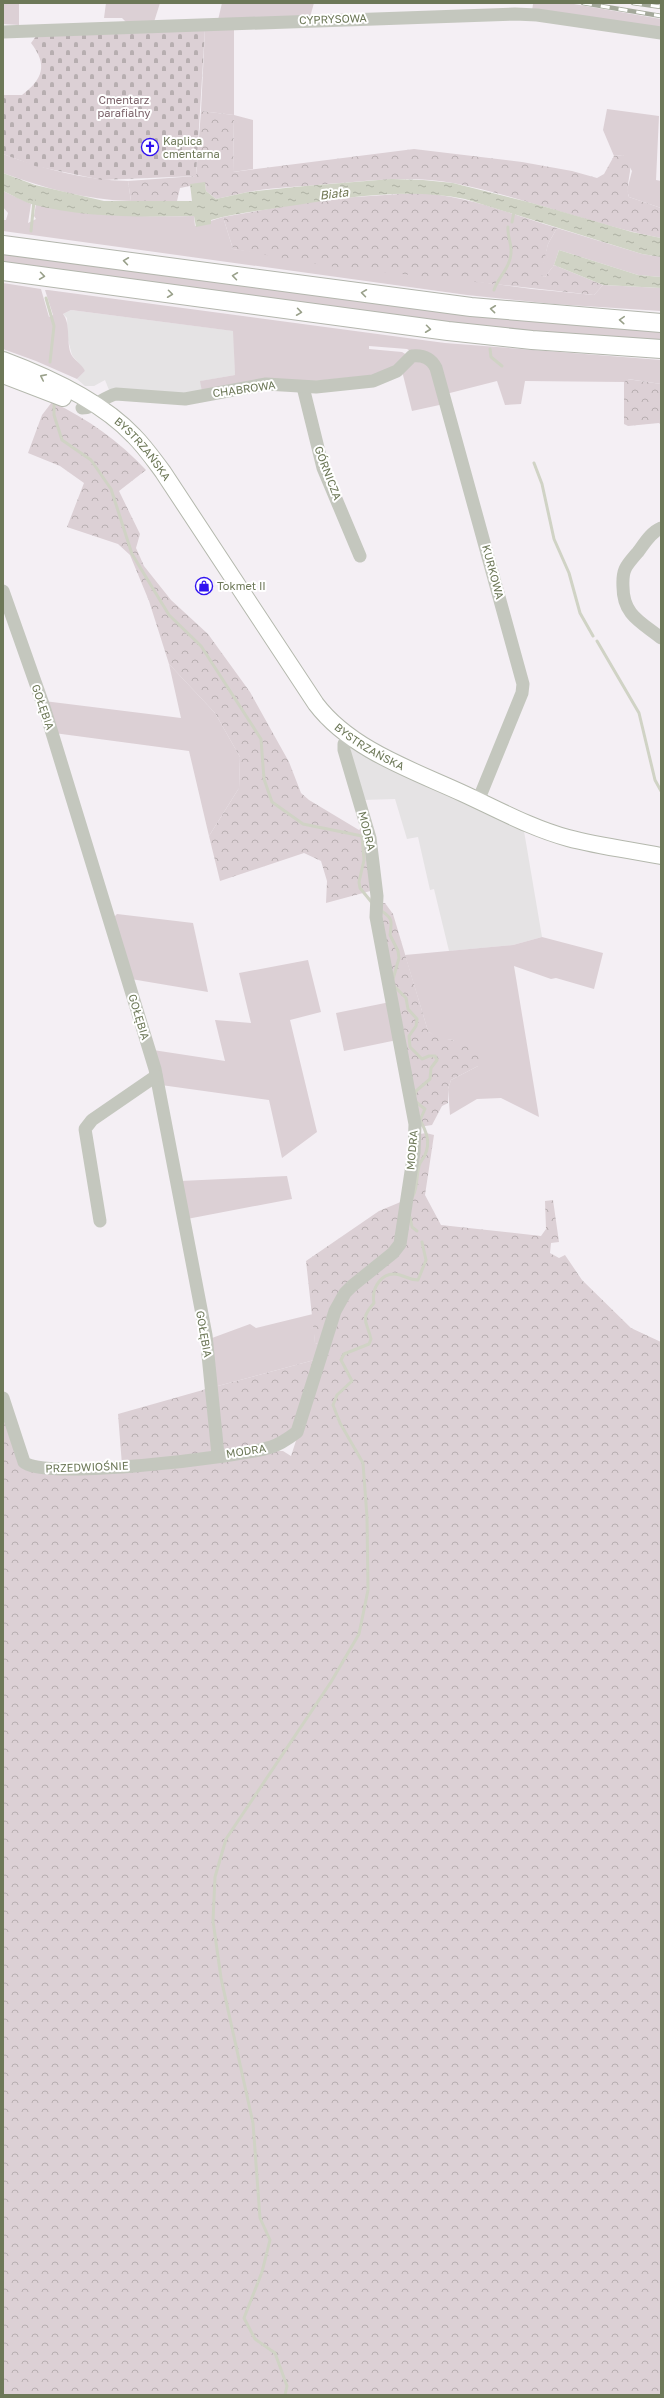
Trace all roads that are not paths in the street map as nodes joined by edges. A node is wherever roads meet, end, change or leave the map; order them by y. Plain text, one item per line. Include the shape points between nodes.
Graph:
1 (3, 32) edge
2 (661, 33) edge
3 (3, 245) edge
4 (3, 271) edge
5 (661, 323) edge
6 (661, 349) edge
7 (412, 356) joint
8 (3, 360) edge
9 (3, 375) edge
10 (303, 387) junction
11 (89, 407) junction
12 (661, 528) edge
13 (360, 556) dead end
14 (3, 592) edge
15 (661, 638) edge
16 (349, 736) junction
17 (478, 801) junction
18 (661, 856) edge
19 (156, 1076) junction
20 (100, 1221) dead end
21 (3, 1398) edge
22 (218, 1455) junction

1 - 2 street, CYPRYSOWA via 521,14
5 -> 3 highway via 472,307
4 -> 6 highway via 448,331
7 - 10 street, CHABROWA via 387,377 332,386
7 - 17 street, KURKOWA via 426,358 436,368 523,684 522,693
11 -> 8 main road, BYSTRZAŃSKA via 57,384
9 - 11 main road, BYSTRZAŃSKA
10 - 11 street, CHABROWA via 266,384 185,399 116,394
10 - 13 street, GÓRNICZA via 321,462
11 - 16 main road, BYSTRZAŃSKA via 134,436 150,454 316,704
12 - 15 street via 629,562 622,575 625,606 634,617
14 - 19 street, GOŁĘBIA via 45,710
16 - 17 main road, BYSTRZAŃSKA via 380,754
16 - 22 street, MODRA via 344,744 344,750 370,838 377,896 376,911 407,1074 415,1132 400,1244 393,1253 352,1286 340,1302 297,1432 271,1447
17 - 18 main road, BYSTRZAŃSKA via 569,839
19 - 20 street via 92,1120 85,1130
19 - 22 street, GOŁĘBIA via 206,1335
21 - 22 street, PRZEDWIOŚNIE via 24,1462 32,1467 54,1470 92,1469

